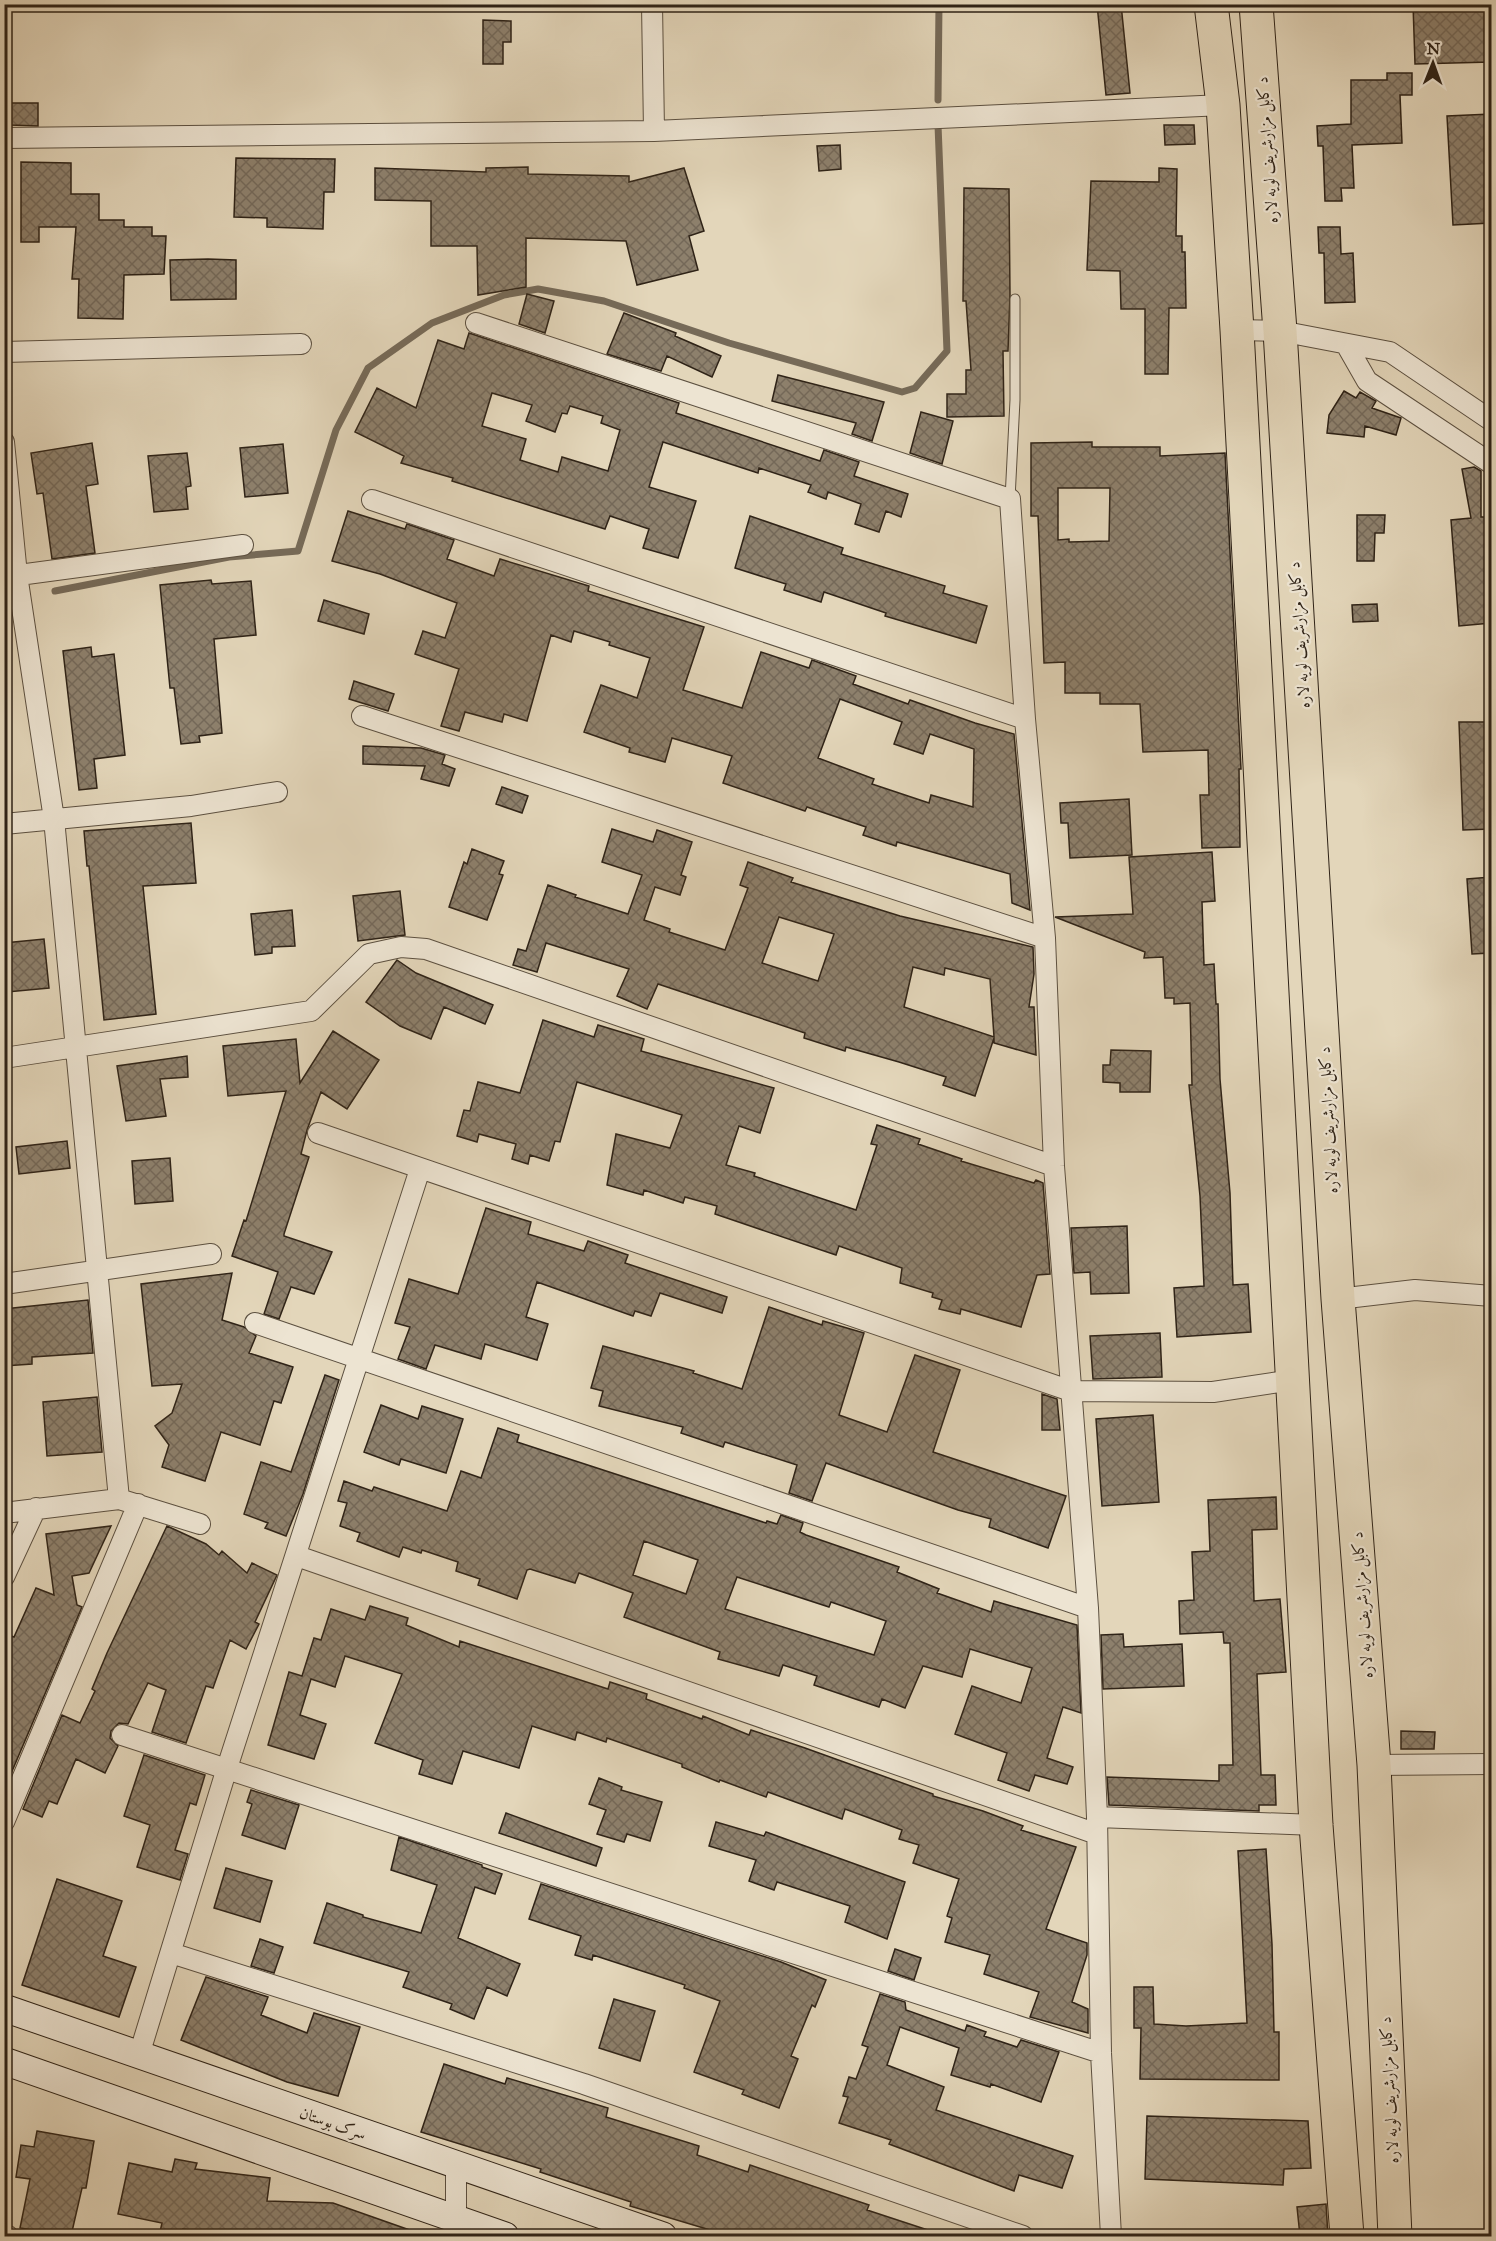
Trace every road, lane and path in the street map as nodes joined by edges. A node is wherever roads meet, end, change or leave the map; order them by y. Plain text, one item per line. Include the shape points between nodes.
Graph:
1 (652, 4) edge
2 (1211, 4) edge
3 (1256, 4) edge
4 (1223, 105) junction
5 (654, 131) junction
6 (4, 138) edge
7 (1015, 299) dead end
8 (476, 322) dead end
9 (1237, 330) junction
10 (1280, 331) junction
11 (301, 344) dead end
12 (1347, 346) junction
13 (4, 352) edge
14 (1491, 421) edge
15 (4, 442) edge
16 (1491, 464) edge
17 (1010, 499) junction
18 (372, 500) dead end
19 (243, 545) dead end
20 (11, 576) edge
21 (362, 716) dead end
22 (1025, 719) junction
23 (277, 792) dead end
24 (54, 819) junction
25 (4, 824) edge
26 (1045, 938) junction
27 (77, 1048) junction
28 (4, 1058) edge
29 (318, 1133) dead end
30 (1054, 1166) junction
31 (420, 1169) junction
32 (211, 1254) dead end
33 (99, 1269) junction
34 (4, 1284) edge
35 (1491, 1296) edge
36 (1338, 1299) junction
37 (255, 1323) dead end
38 (358, 1359) junction
39 (1293, 1380) junction
40 (1071, 1391) junction
41 (119, 1499) junction
42 (138, 1504) junction
43 (36, 1508) junction
44 (4, 1513) edge
45 (200, 1524) dead end
46 (297, 1556) junction
47 (4, 1577) edge
48 (1088, 1608) junction
49 (122, 1735) dead end
50 (1491, 1764) edge
51 (1374, 1765) junction
52 (227, 1768) junction
53 (4, 1822) edge
54 (1316, 1825) junction
55 (1097, 1826) junction
56 (171, 1953) junction
57 (4, 2008) edge
58 (1101, 2053) junction
59 (139, 2055) junction
60 (4, 2061) edge
61 (456, 2165) junction
62 (455, 2228) edge
63 (505, 2236) edge
64 (663, 2236) edge
65 (1023, 2236) edge
66 (1111, 2236) edge
67 (1347, 2236) edge
68 (1395, 2236) edge

1 - 5 street
2 - 4 highway
3 - 10 highway, د کابل مزارشریف لویه لاره
4 - 5 street
4 - 9 highway
5 - 6 street
7 - 17 lane
8 - 17 street
9 - 10 street
9 - 39 highway
10 - 12 street
10 - 36 highway, د کابل مزارشریف لویه لاره
11 - 13 street
12 - 14 street via 1390,352
12 - 16 street via 1367,381
15 - 20 street
17 - 22 street
18 - 22 street
19 - 20 street
20 - 24 street
21 - 26 street
22 - 26 street
23 - 24 street via 191,806
24 - 25 street
24 - 27 street
26 - 30 street
27 - 28 street
27 - 30 street via 311,1011 369,954 401,947 426,949
27 - 33 street
29 - 31 street
30 - 40 street
31 - 38 street
31 - 40 street
32 - 33 street
33 - 34 street
33 - 41 street
35 - 36 street via 1415,1290
36 - 51 highway, د کابل مزارشریف لویه لاره
37 - 38 street
38 - 46 street
38 - 48 street
39 - 40 street via 1213,1392
39 - 54 highway
40 - 48 street
41 - 42 street
41 - 43 street
42 - 45 street
42 - 53 street
43 - 44 street
43 - 47 street
46 - 52 street
46 - 55 street
48 - 55 street
49 - 52 street
50 - 51 street
51 - 68 highway, د کابل مزارشریف لویه لاره
52 - 56 street
52 - 58 street
54 - 55 street
54 - 67 highway
55 - 58 street
56 - 59 street
56 - 65 street via 584,2084
57 - 59 street, سرک بوستان
58 - 66 street
59 - 61 street, سرک بوستان
60 - 62 street
61 - 62 street
61 - 64 street, سرک بوستان
62 - 63 street

